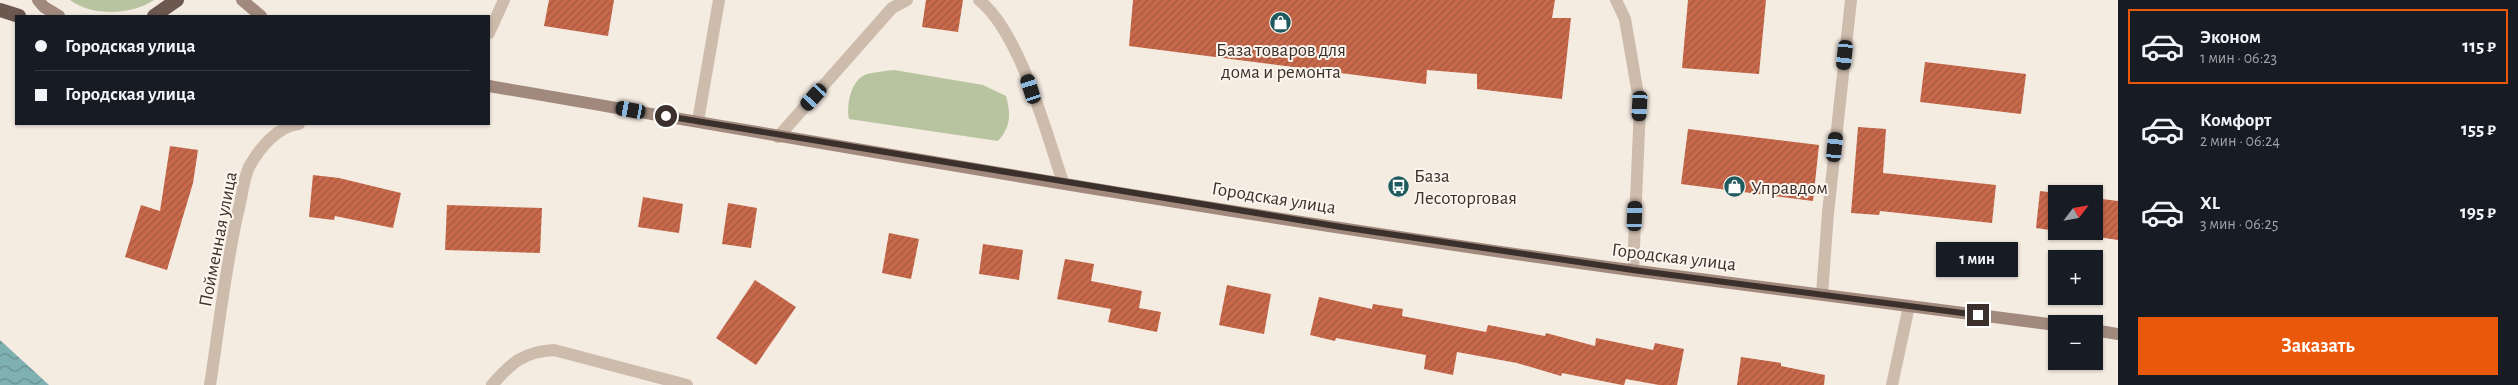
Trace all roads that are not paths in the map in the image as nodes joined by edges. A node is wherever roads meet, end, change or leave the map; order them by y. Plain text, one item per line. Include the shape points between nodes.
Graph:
1 (38, 0) edge
2 (177, 0) edge
3 (242, 0) edge
4 (504, 0) edge
5 (719, 0) edge
6 (906, 0) edge
7 (979, 0) edge
8 (1616, 0) edge
9 (1851, 0) edge
10 (0, 10) edge
11 (16, 15) edge
12 (57, 15) edge
13 (155, 15) edge
14 (260, 15) edge
15 (0, 20) edge
16 (15, 20) edge
17 (490, 31) edge
18 (490, 86) edge
19 (698, 121) junction
20 (296, 125) edge
21 (778, 136) junction
22 (1063, 182) junction
23 (1633, 270) junction
24 (1822, 294) junction
25 (1909, 306) junction
26 (2048, 324) edge
27 (2103, 332) edge
28 (2118, 334) edge
29 (210, 385) edge
30 (492, 385) edge
31 (687, 385) edge
32 (1892, 385) edge

1 - 12 main road
2 - 13 highway
3 - 14 main road
4 - 17 street
5 - 19 street
6 - 21 street via 892,8
7 - 22 street via 999,21 1026,75
8 - 23 street via 1625,19 1640,106
9 - 24 street
10 - 11 highway
15 - 16 highway
18 - 19 main road, Городская улица
19 - 21 main road, Городская улица
20 - 29 street, Пойменная улица via 282,129 268,141 248,170 231,245
21 - 22 main road, Городская улица
22 - 23 main road, Городская улица
23 - 24 main road, Городская улица
24 - 25 main road, Городская улица
25 - 26 main road, Городская улица
25 - 32 street
27 - 28 main road
30 - 31 street via 506,369 532,351 554,350

